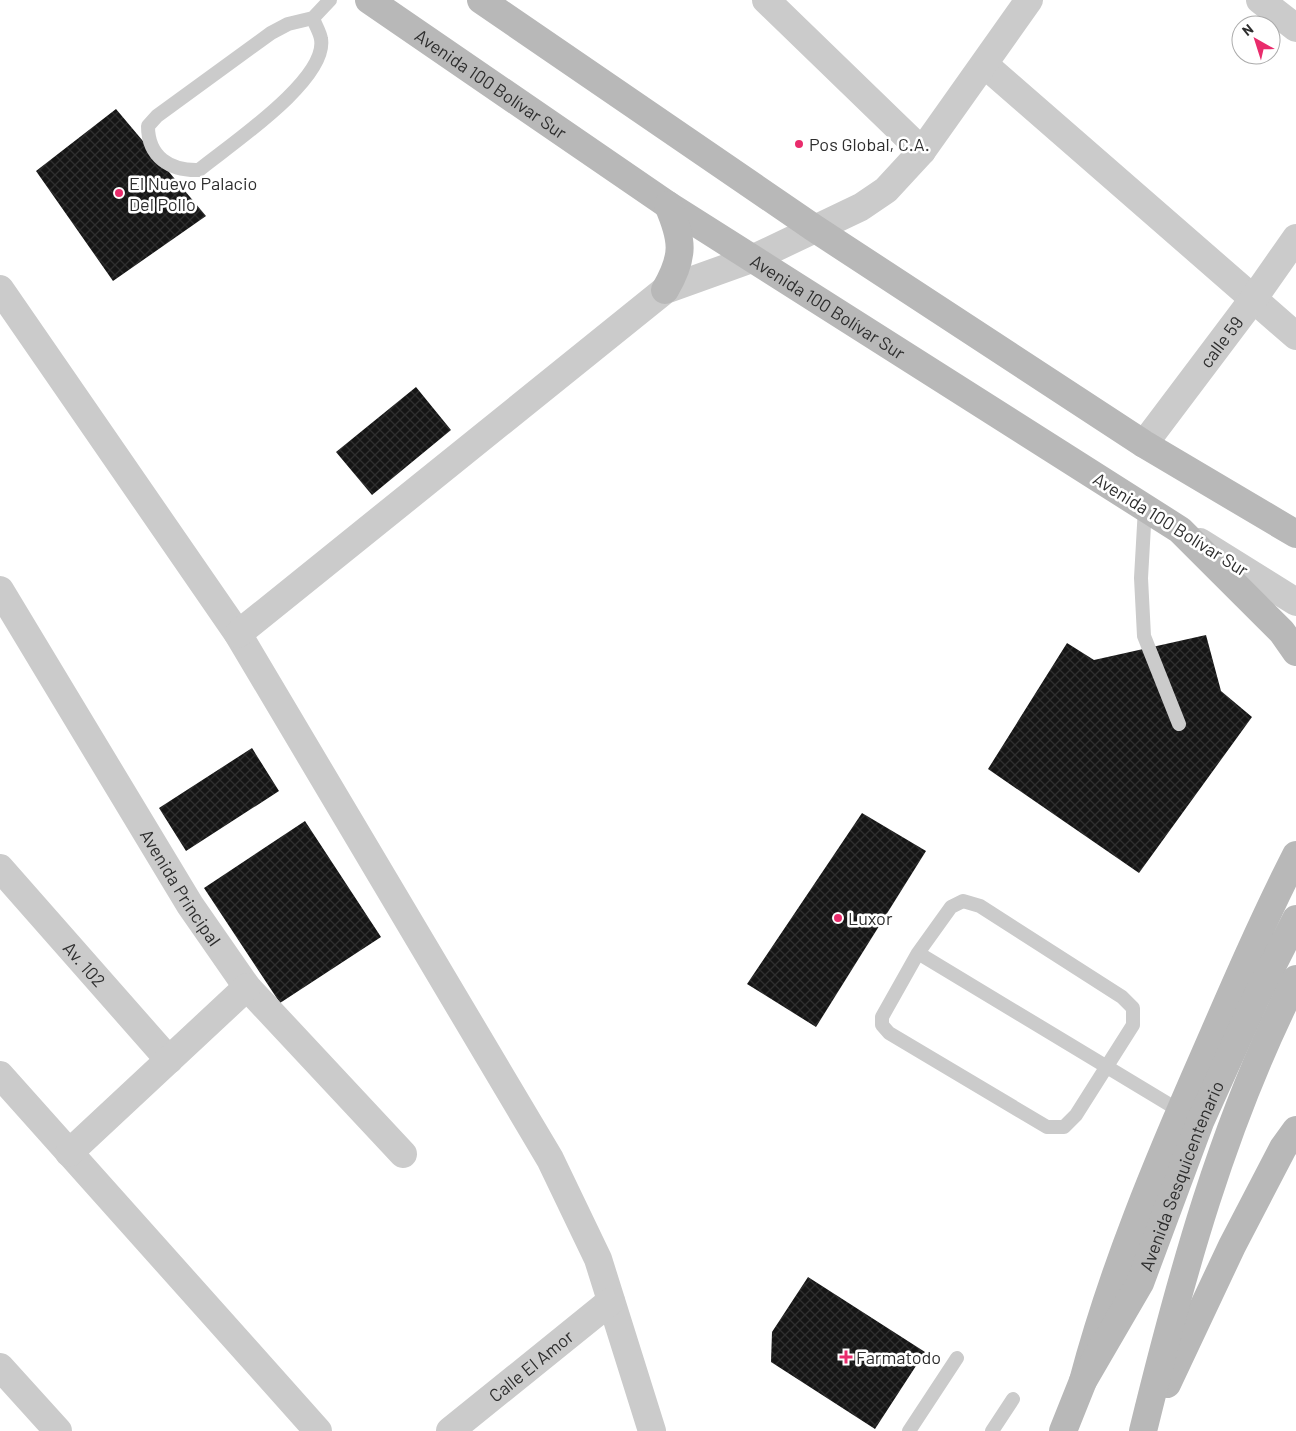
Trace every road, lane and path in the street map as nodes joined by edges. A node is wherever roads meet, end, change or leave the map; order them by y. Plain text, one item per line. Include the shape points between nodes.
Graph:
1 (330, 0) edge
2 (369, 0) edge
3 (481, 0) edge
4 (766, 0) edge
5 (1029, 0) edge
6 (1260, 0) edge
7 (312, 18) junction
8 (1296, 28) edge
9 (985, 65) junction
10 (922, 151) junction
11 (668, 205) junction
12 (814, 228) junction
13 (1296, 238) edge
14 (754, 258) junction
15 (0, 288) edge
16 (665, 290) junction
17 (1254, 298) junction
18 (1296, 336) edge
19 (1144, 444) junction
20 (1145, 508) junction
21 (1180, 530) junction
22 (1296, 534) edge
23 (0, 590) edge
24 (1296, 602) edge
25 (238, 634) junction
26 (1296, 652) edge
27 (1179, 724) dead end
28 (1296, 855) edge
29 (0, 868) edge
30 (1296, 918) edge
31 (918, 953) junction
32 (1296, 979) edge
33 (247, 987) junction
34 (169, 1060) junction
35 (1107, 1067) junction
36 (0, 1075) edge
37 (1180, 1111) junction
38 (1296, 1130) edge
39 (69, 1153) junction
40 (403, 1154) dead end
41 (611, 1301) junction
42 (957, 1358) dead end
43 (0, 1367) edge
44 (1083, 1380) junction
45 (1013, 1399) dead end
46 (58, 1431) edge
47 (318, 1431) edge
48 (450, 1431) edge
49 (652, 1431) edge
50 (909, 1431) edge
51 (992, 1431) edge
52 (1063, 1431) edge
53 (1144, 1431) edge

1 - 7 lane
2 - 11 street, Avenida 100 Bolívar Sur
3 - 12 street
4 - 10 street
5 - 9 street
6 - 8 street
7 - 7 lane via 288,24 271,33 157,116 148,126 148,135 153,148 166,163 182,170 199,170 297,89 312,72 319,55 321,40
9 - 10 street
9 - 17 street
10 - 12 street via 886,190 861,207
11 - 14 street, Avenida 100 Bolívar Sur
11 - 16 street via 680,240 680,256 677,270
12 - 14 street
12 - 19 street
13 - 17 street, calle 59
14 - 16 street
14 - 20 street, Avenida 100 Bolívar Sur
15 - 25 street
16 - 25 street
17 - 18 street
17 - 19 street, calle 59
19 - 22 street
20 - 21 street, Avenida 100 Bolívar Sur
20 - 27 lane via 1141,578 1144,636
21 - 24 street, Avenida 100 Bolívar Sur
21 - 26 street via 1282,632
23 - 33 street, Avenida Principal via 190,906
25 - 41 street via 550,1159 598,1259
28 - 37 street
29 - 34 street, Av. 102
30 - 44 street, Avenida Sesquicentenario via 1200,1122 1140,1283
31 - 35 lane
31 - 35 lane via 951,907 963,902 980,906 1122,997 1133,1008 1133,1025
31 - 35 lane via 882,1017 882,1025 889,1033 1047,1127 1064,1127 1070,1121
32 - 53 street, Avenida Sesquicentenario via 1244,1092 1209,1189 1180,1287
33 - 34 street
33 - 40 street, Avenida Principal
34 - 39 street
35 - 37 lane
36 - 39 street
37 - 44 street via 1152,1174 1096,1328
38 - 53 street via 1283,1148 1232,1246
39 - 47 street
41 - 48 street, Calle El Amor
41 - 49 street
42 - 50 lane
43 - 46 street
44 - 52 street, Avenida Sesquicentenario
45 - 51 lane

